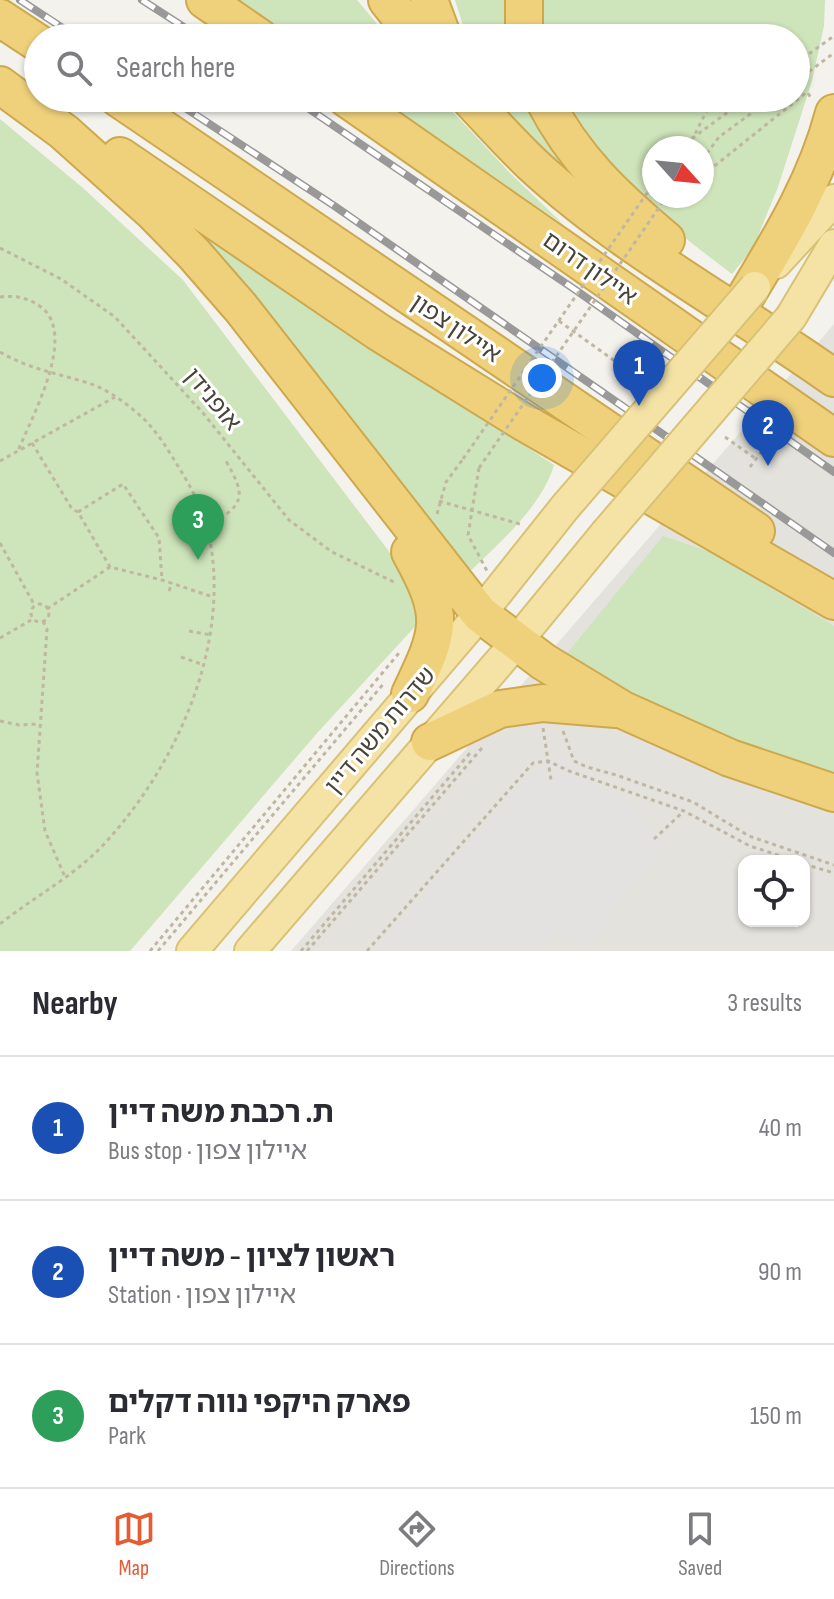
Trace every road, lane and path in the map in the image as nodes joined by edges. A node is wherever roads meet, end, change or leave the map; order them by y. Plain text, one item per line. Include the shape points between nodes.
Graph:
1 (205, 0) edge
2 (387, 0) edge
3 (429, 0) edge
4 (524, 0) edge
5 (0, 18) edge
6 (240, 24) edge
7 (406, 24) edge
8 (438, 24) edge
9 (524, 24) edge
10 (24, 34) edge
11 (834, 36) edge
12 (810, 53) edge
13 (834, 53) edge
14 (810, 71) edge
15 (0, 73) edge
16 (0, 85) edge
17 (24, 89) edge
18 (24, 103) edge
19 (821, 111) edge
20 (37, 112) edge
21 (57, 112) edge
22 (139, 112) edge
23 (366, 112) edge
24 (484, 112) edge
25 (551, 112) edge
26 (706, 112) edge
27 (728, 112) edge
28 (753, 112) edge
29 (782, 112) edge
30 (694, 136) edge
31 (695, 136) edge
32 (714, 144) edge
33 (714, 166) edge
34 (642, 200) edge
35 (834, 200) edge
36 (659, 208) edge
37 (834, 245) edge
38 (0, 248) edge
39 (834, 271) edge
40 (750, 291) junction
41 (0, 297) edge
42 (791, 317) junction
43 (559, 321) junction
44 (573, 331) junction
45 (0, 352) edge
46 (49, 373) junction
47 (831, 375) edge
48 (647, 384) dead end
49 (115, 397) junction
50 (725, 437) dead end
51 (834, 438) edge
52 (32, 443) junction
53 (18, 451) junction
54 (762, 451) dead end
55 (756, 459) junction
56 (0, 461) edge
57 (226, 461) dead end
58 (362, 462) junction
59 (750, 467) dead end
60 (439, 501) junction
61 (472, 509) junction
62 (78, 512) junction
63 (436, 522) dead end
64 (207, 528) junction
65 (531, 528) dead end
66 (0, 543) edge
67 (110, 567) junction
68 (489, 574) dead end
69 (162, 580) junction
70 (391, 580) dead end
71 (172, 583) junction
72 (834, 584) edge
73 (169, 591) dead end
74 (213, 597) junction
75 (834, 601) edge
76 (35, 606) junction
77 (47, 609) junction
78 (480, 614) junction
79 (33, 619) junction
80 (43, 621) junction
81 (189, 631) dead end
82 (211, 635) junction
83 (0, 638) edge
84 (516, 642) junction
85 (402, 649) dead end
86 (181, 657) dead end
87 (204, 665) junction
88 (400, 685) junction
89 (623, 710) junction
90 (541, 719) dead end
91 (0, 721) edge
92 (39, 724) junction
93 (561, 726) dead end
94 (430, 742) junction
95 (548, 761) junction
96 (551, 780) dead end
97 (834, 793) edge
98 (684, 811) junction
99 (654, 839) dead end
100 (778, 855) edge
101 (834, 865) edge
102 (810, 866) edge
103 (834, 873) edge
104 (65, 877) junction
105 (0, 924) edge
106 (150, 951) edge
107 (158, 951) edge
108 (192, 951) edge
109 (250, 951) edge
110 (301, 951) edge
111 (307, 951) edge
112 (367, 951) edge

1 - 6 highway
2 - 7 highway
3 - 8 highway
4 - 9 highway
5 - 10 highway
11 - 12 path
13 - 14 path
15 - 17 highway
16 - 18 highway
19 - 40 highway via 810,181
20 - 58 highway via 194,254
21 - 75 highway via 380,333
22 - 72 highway, איילון צפון
23 - 51 highway, איילון דרום
24 - 47 highway via 573,199
25 - 47 highway via 569,144 617,198
26 - 30 path
27 - 31 path, bridge
28 - 32 path
29 - 33 path
34 - 43 path, bridge
35 - 40 main road, שדרות משה דיין
36 - 44 path, bridge
37 - 42 main road
38 - 70 path, אופנידן via 61,279 115,317 203,413 289,520 332,552
39 - 42 main road
40 - 78 main road, שדרות משה דיין, bridge
41 - 46 path via 32,300 49,315 55,337
42 - 84 main road, שדרות משה דיין, bridge
43 - 44 path, bridge
43 - 60 path, bridge via 446,482
44 - 48 path, bridge
44 - 61 path, bridge via 479,468
45 - 46 path
46 - 49 path via 88,382
46 - 53 path
49 - 52 path
49 - 64 path via 165,443
50 - 55 path
52 - 53 path
52 - 62 path
53 - 56 path
54 - 55 path
55 - 59 path
57 - 64 path via 240,485 239,501
58 - 78 highway
58 - 88 highway via 424,576 436,610 437,629 427,660
60 - 61 path
60 - 63 path
61 - 65 path
61 - 68 path via 468,535
62 - 67 path
62 - 69 path via 123,484 159,538
64 - 74 path
66 - 76 path
67 - 69 path
67 - 77 path
69 - 71 path
71 - 73 path
71 - 74 path
74 - 82 path
76 - 77 path
76 - 79 path
77 - 80 path
78 - 84 highway
78 - 88 main road, שדרות משה דיין
79 - 80 path
79 - 83 path
80 - 92 path via 47,629
81 - 82 path
82 - 87 path
84 - 89 highway
84 - 94 main road, שדרות משה דיין
85 - 106 path
86 - 87 path
87 - 104 path via 153,780 106,842
88 - 107 path via 365,703
88 - 108 main road, שדרות משה דיין
89 - 94 highway via 543,703 500,709
89 - 97 highway via 730,758
90 - 95 path
91 - 92 path
92 - 104 path via 37,773 45,831
93 - 101 path via 574,761 693,802 749,836
94 - 109 main road, שדרות משה דיין
95 - 96 path
95 - 98 path
95 - 112 path via 533,763
98 - 99 path
98 - 100 path
102 - 103 path
104 - 105 path
110 - 111 path via 466,756 485,742

